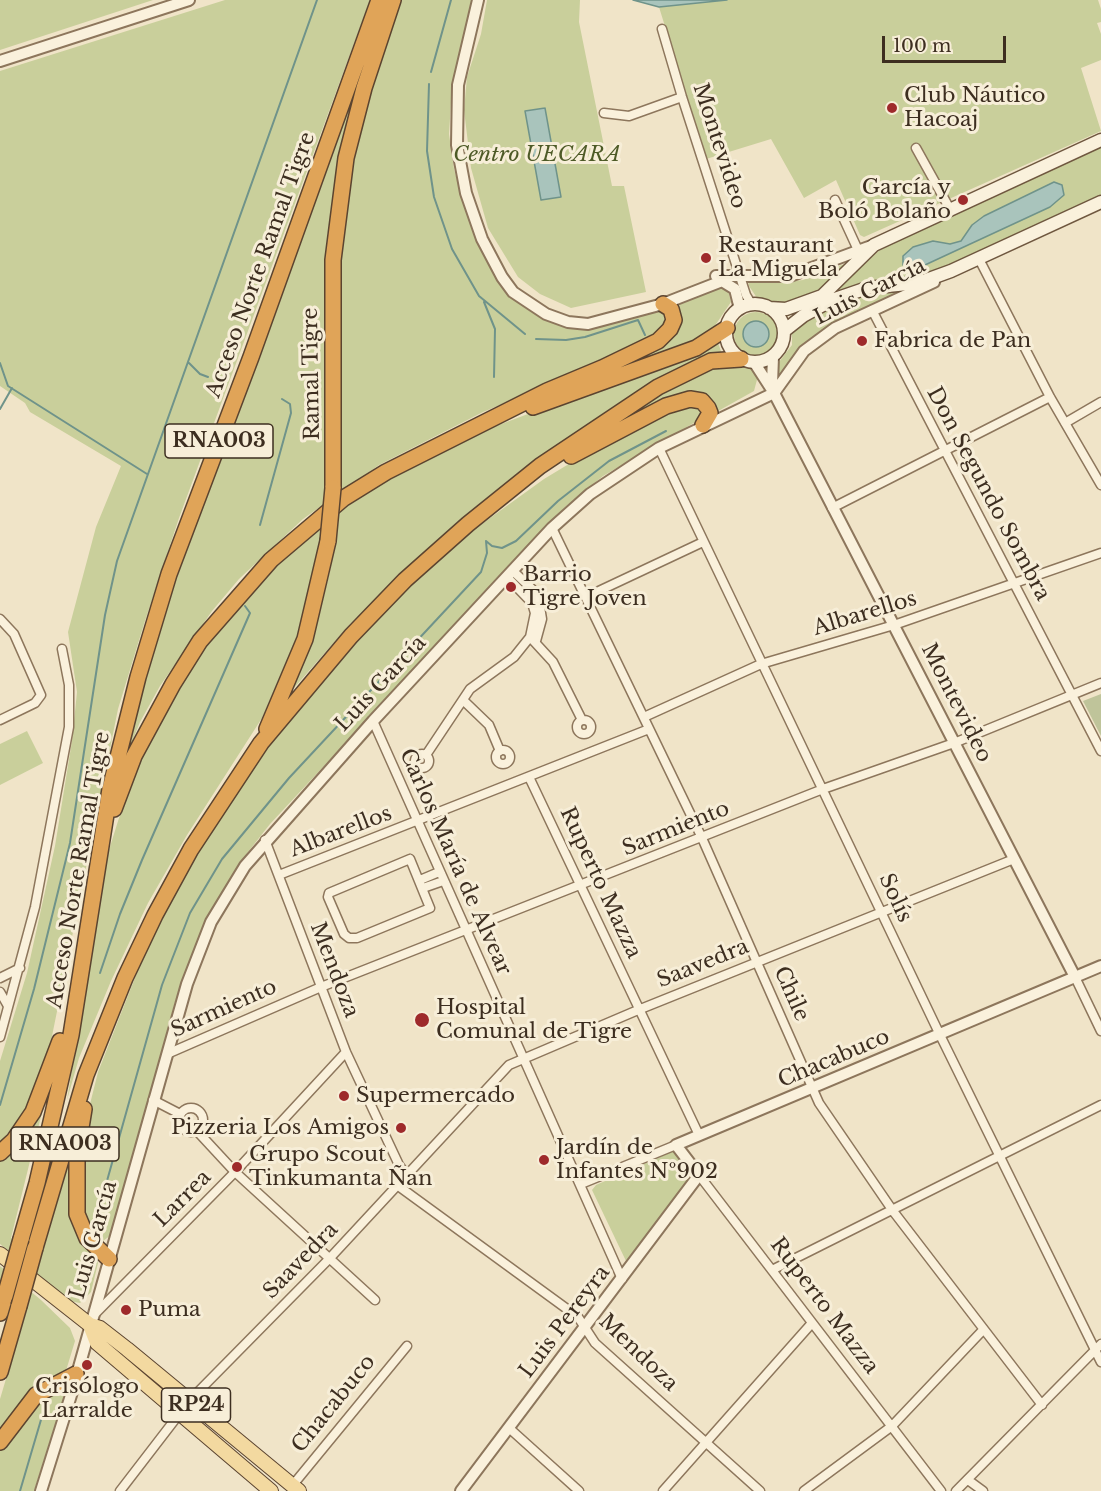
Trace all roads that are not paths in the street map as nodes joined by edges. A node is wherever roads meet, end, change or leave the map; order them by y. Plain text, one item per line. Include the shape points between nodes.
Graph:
1 (189, 0) edge
2 (379, 0) edge
3 (393, 0) edge
4 (478, 0) edge
5 (662, 29) dead end
6 (0, 62) edge
7 (682, 97) junction
8 (604, 113) dead end
9 (1101, 140) edge
10 (916, 148) dead end
11 (834, 200) dead end
12 (1101, 202) edge
13 (951, 211) junction
14 (874, 245) junction
15 (858, 250) junction
16 (979, 259) junction
17 (951, 271) junction
18 (741, 274) junction
19 (735, 289) junction
20 (663, 304) junction
21 (746, 307) junction
22 (645, 308) junction
23 (769, 308) junction
24 (872, 310) junction
25 (727, 328) junction
26 (784, 331) junction
27 (773, 357) junction
28 (748, 361) junction
29 (765, 376) junction
30 (774, 393) junction
31 (1050, 397) junction
32 (753, 402) junction
33 (1101, 402) edge
34 (1065, 423) junction
35 (703, 425) junction
36 (470, 429) junction
37 (659, 448) junction
38 (943, 451) junction
39 (1101, 485) edge
40 (504, 495) junction
41 (832, 507) junction
42 (552, 528) junction
43 (703, 542) junction
44 (1101, 553) edge
45 (510, 574) junction
46 (1015, 584) junction
47 (586, 597) junction
48 (0, 619) edge
49 (894, 625) junction
50 (533, 639) junction
51 (62, 649) dead end
52 (761, 664) junction
53 (1101, 683) edge
54 (1073, 694) junction
55 (463, 700) junction
56 (644, 717) junction
57 (0, 720) edge
58 (582, 720) dead end
59 (373, 721) junction
60 (649, 729) junction
61 (261, 743) junction
62 (954, 743) junction
63 (500, 751) dead end
64 (1101, 751) edge
65 (426, 755) dead end
66 (529, 777) junction
67 (823, 789) junction
68 (417, 822) junction
69 (702, 838) junction
70 (265, 840) junction
71 (1014, 859) junction
72 (279, 875) junction
73 (441, 876) junction
74 (422, 884) junction
75 (580, 887) junction
76 (93, 892) junction
77 (882, 913) junction
78 (465, 932) junction
79 (757, 962) junction
80 (1101, 966) edge
81 (20, 968) junction
82 (1075, 977) junction
83 (0, 978) edge
84 (79, 984) junction
85 (321, 987) junction
86 (0, 992) edge
87 (8, 1006) junction
88 (638, 1010) junction
89 (1101, 1031) edge
90 (940, 1035) junction
91 (0, 1037) edge
92 (99, 1042) junction
93 (346, 1052) junction
94 (167, 1054) junction
95 (524, 1058) junction
96 (813, 1089) junction
97 (153, 1100) junction
98 (1101, 1105) edge
99 (180, 1114) junction
100 (197, 1131) junction
101 (699, 1136) junction
102 (676, 1145) junction
103 (0, 1153) edge
104 (998, 1154) junction
105 (235, 1172) junction
106 (406, 1174) junction
107 (699, 1175) junction
108 (581, 1184) junction
109 (397, 1185) junction
110 (893, 1211) junction
111 (0, 1254) edge
112 (109, 1259) junction
113 (329, 1259) junction
114 (772, 1270) junction
115 (622, 1279) junction
116 (375, 1300) dead end
117 (0, 1313) edge
118 (91, 1321) junction
119 (812, 1323) junction
120 (585, 1329) junction
121 (983, 1330) junction
122 (406, 1346) dead end
123 (1098, 1348) edge
124 (1101, 1362) edge
125 (0, 1372) edge
126 (76, 1374) junction
127 (190, 1400) junction
128 (1042, 1405) junction
129 (181, 1413) junction
130 (892, 1426) junction
131 (509, 1428) junction
132 (0, 1442) edge
133 (706, 1442) junction
134 (968, 1480) junction
135 (296, 1488) edge
136 (41, 1491) edge
137 (120, 1491) edge
138 (271, 1491) edge
139 (461, 1491) edge
140 (579, 1491) edge
141 (663, 1491) edge
142 (760, 1491) edge
143 (804, 1491) edge
144 (941, 1491) edge
145 (956, 1491) edge
146 (983, 1491) edge

1 - 6 street
2 - 76 highway, Acceso Norte Ramal Tigre / RNA003 via 169,574 117,759
3 - 61 highway, Ramal Tigre / RNA003, bridge via 346,158 333,260 333,488 328,541 305,639
4 - 22 street, Luis García via 458,85 456,126 466,193 491,259 513,292 559,319 588,324
5 - 7 street, Montevideo
7 - 8 street via 629,116
7 - 18 street, Montevideo
9 - 13 main road, Luis García
10 - 13 street
11 - 15 street
12 - 16 main road, Luis García
13 - 14 main road, Luis García
14 - 15 street, Luis García
14 - 23 main road, Luis García via 822,296 786,309
15 - 18 street, Luis García via 790,276
16 - 17 main road, Luis García
16 - 31 street
17 - 24 street, Luis García via 934,283
17 - 26 main road, Luis García via 918,283 853,292 813,310
18 - 19 street
18 - 21 street, Montevideo
18 - 22 street, Luis García via 709,278
19 - 20 street, Luis García via 722,281
19 - 21 street
20 - 22 street, Luis García
20 - 36 highway via 674,320 658,340
21 - 23 main road
21 - 25 main road via 729,320
23 - 26 main road via 780,318
24 - 30 street, Luis García via 835,328 804,351
24 - 38 street, Don Segundo Sombra
25 - 28 main road via 728,342
25 - 36 highway via 696,348
26 - 27 main road via 782,345
27 - 28 main road
27 - 30 street, Montevideo
28 - 29 street, Montevideo
28 - 40 highway via 711,361 658,387 540,466
29 - 30 street, Montevideo
29 - 32 street via 765,386
30 - 32 street, Luis García
30 - 41 street, Montevideo
31 - 34 street
31 - 38 street
32 - 35 street, Luis García
33 - 34 street
34 - 39 street
35 - 37 street, Luis García
35 - 40 highway via 710,413 702,401 690,399 666,406
36 - 76 highway via 344,498 271,560 235,598 200,641 143,738 114,810
37 - 42 street, Luis García via 606,482
37 - 43 street, Solís
38 - 41 street
38 - 46 street, Don Segundo Sombra
40 - 61 highway via 405,579
41 - 49 street, Montevideo
42 - 45 street, Luis García
42 - 47 street, Chile
43 - 47 street
43 - 52 street, Solís
44 - 46 street, Albarellos
45 - 50 street via 532,603
45 - 59 street, Luis García
46 - 49 street, Albarellos
46 - 54 street, Don Segundo Sombra
47 - 56 street, Chile
48 - 57 street via 14,634 39,686 40,699
49 - 52 street, Albarellos
49 - 62 street, Montevideo
50 - 55 street via 478,682
50 - 58 street via 562,677
51 - 81 street via 69,685 69,727 46,857
52 - 56 street, Albarellos
52 - 67 street, Solís
53 - 54 street, Sarmiento
54 - 62 street, Sarmiento
54 - 64 street, Don Segundo Sombra
55 - 63 street via 489,725
55 - 65 street
56 - 60 street, Chile
59 - 68 street, Carlos María de Alvear
59 - 70 street, Luis García
60 - 66 street, Albarellos
60 - 69 street, Chile
61 - 92 highway, RNA003 via 170,887 125,978
62 - 67 street, Sarmiento
62 - 71 street, Montevideo
66 - 68 street, Albarellos
66 - 75 street, Ruperto Mazza
67 - 69 street, Sarmiento
67 - 77 street, Solís
68 - 72 street, Albarellos
68 - 73 street, Carlos María de Alvear
69 - 75 street, Sarmiento
69 - 79 street, Chile
70 - 72 street, Mendoza
70 - 94 street, Luis García via 244,866 211,922 187,984
71 - 77 street, Saavedra
71 - 82 street, Montevideo
72 - 85 street, Mendoza
73 - 74 street
73 - 78 street, Carlos María de Alvear
74 - 74 street via 410,859 332,890 328,897 344,934 357,938 428,910 430,904
75 - 78 street, Sarmiento
75 - 88 street, Ruperto Mazza
76 - 84 highway, Acceso Norte Ramal Tigre / RNA003
77 - 79 street, Saavedra
77 - 90 street, Solís
78 - 85 street, Sarmiento
78 - 95 street, Carlos María de Alvear
79 - 88 street, Saavedra
79 - 96 street, Chile
80 - 82 street, Chacabuco
81 - 83 street
81 - 87 street
82 - 89 street, Montevideo
82 - 90 street, Chacabuco
84 - 103 highway via 40,1099 21,1131
84 - 117 highway, Acceso Norte Ramal Tigre / RNA003, bridge via 37,1183
85 - 93 street, Mendoza
85 - 94 street, Sarmiento
86 - 87 street
87 - 91 street
88 - 95 street, Saavedra
88 - 101 street, Ruperto Mazza
90 - 96 street, Chacabuco
90 - 104 street, Solís
92 - 112 highway via 81,1123 75,1192 83,1232
92 - 125 highway, RNA003, bridge via 77,1102
93 - 105 street, Larrea
93 - 106 street, Mendoza
94 - 97 street, Luis García
95 - 106 street, Saavedra via 509,1065
95 - 108 street, Carlos María de Alvear
96 - 101 street, Chacabuco
96 - 110 street, Chile
97 - 99 street
97 - 112 street, Luis García
98 - 104 street
99 - 100 street via 182,1129
99 - 100 street via 189,1108 201,1113 203,1120
100 - 105 street
101 - 102 street, Chacabuco
102 - 107 street, Ruperto Mazza
102 - 108 street, Chacabuco
104 - 110 street
104 - 123 street, Solís
105 - 113 street
105 - 118 street, Larrea
106 - 109 street, Saavedra
107 - 114 street, Ruperto Mazza
107 - 115 street, Luis Pereyra
108 - 115 street, Carlos María de Alvear
109 - 113 street, Saavedra
109 - 120 street, Mendoza via 578,1317
110 - 114 street
110 - 121 street, Chile
111 - 118 main road, RP24
112 - 118 street, Luis García
113 - 116 street
113 - 127 street, Saavedra
114 - 119 street, Ruperto Mazza
115 - 120 street, Luis Pereyra
118 - 126 street, Luis García
118 - 127 main road, RP24
118 - 129 main road, RP24 via 97,1343
119 - 130 street, Ruperto Mazza
119 - 133 street
120 - 131 street, Luis Pereyra
120 - 133 street, Mendoza via 595,1343
121 - 128 street, Chile
121 - 130 street
122 - 135 street, Chacabuco
123 - 124 street, Solís
123 - 128 street
126 - 132 highway via 36,1395
126 - 136 street, Luis García
127 - 129 street, Saavedra
127 - 135 main road, RP24
128 - 134 street
129 - 137 street, Saavedra
129 - 138 main road, RP24
130 - 143 street
130 - 144 street, Ruperto Mazza
131 - 139 street, Luis Pereyra
131 - 140 street
133 - 141 street
133 - 142 street, Mendoza
134 - 145 street
134 - 146 street

